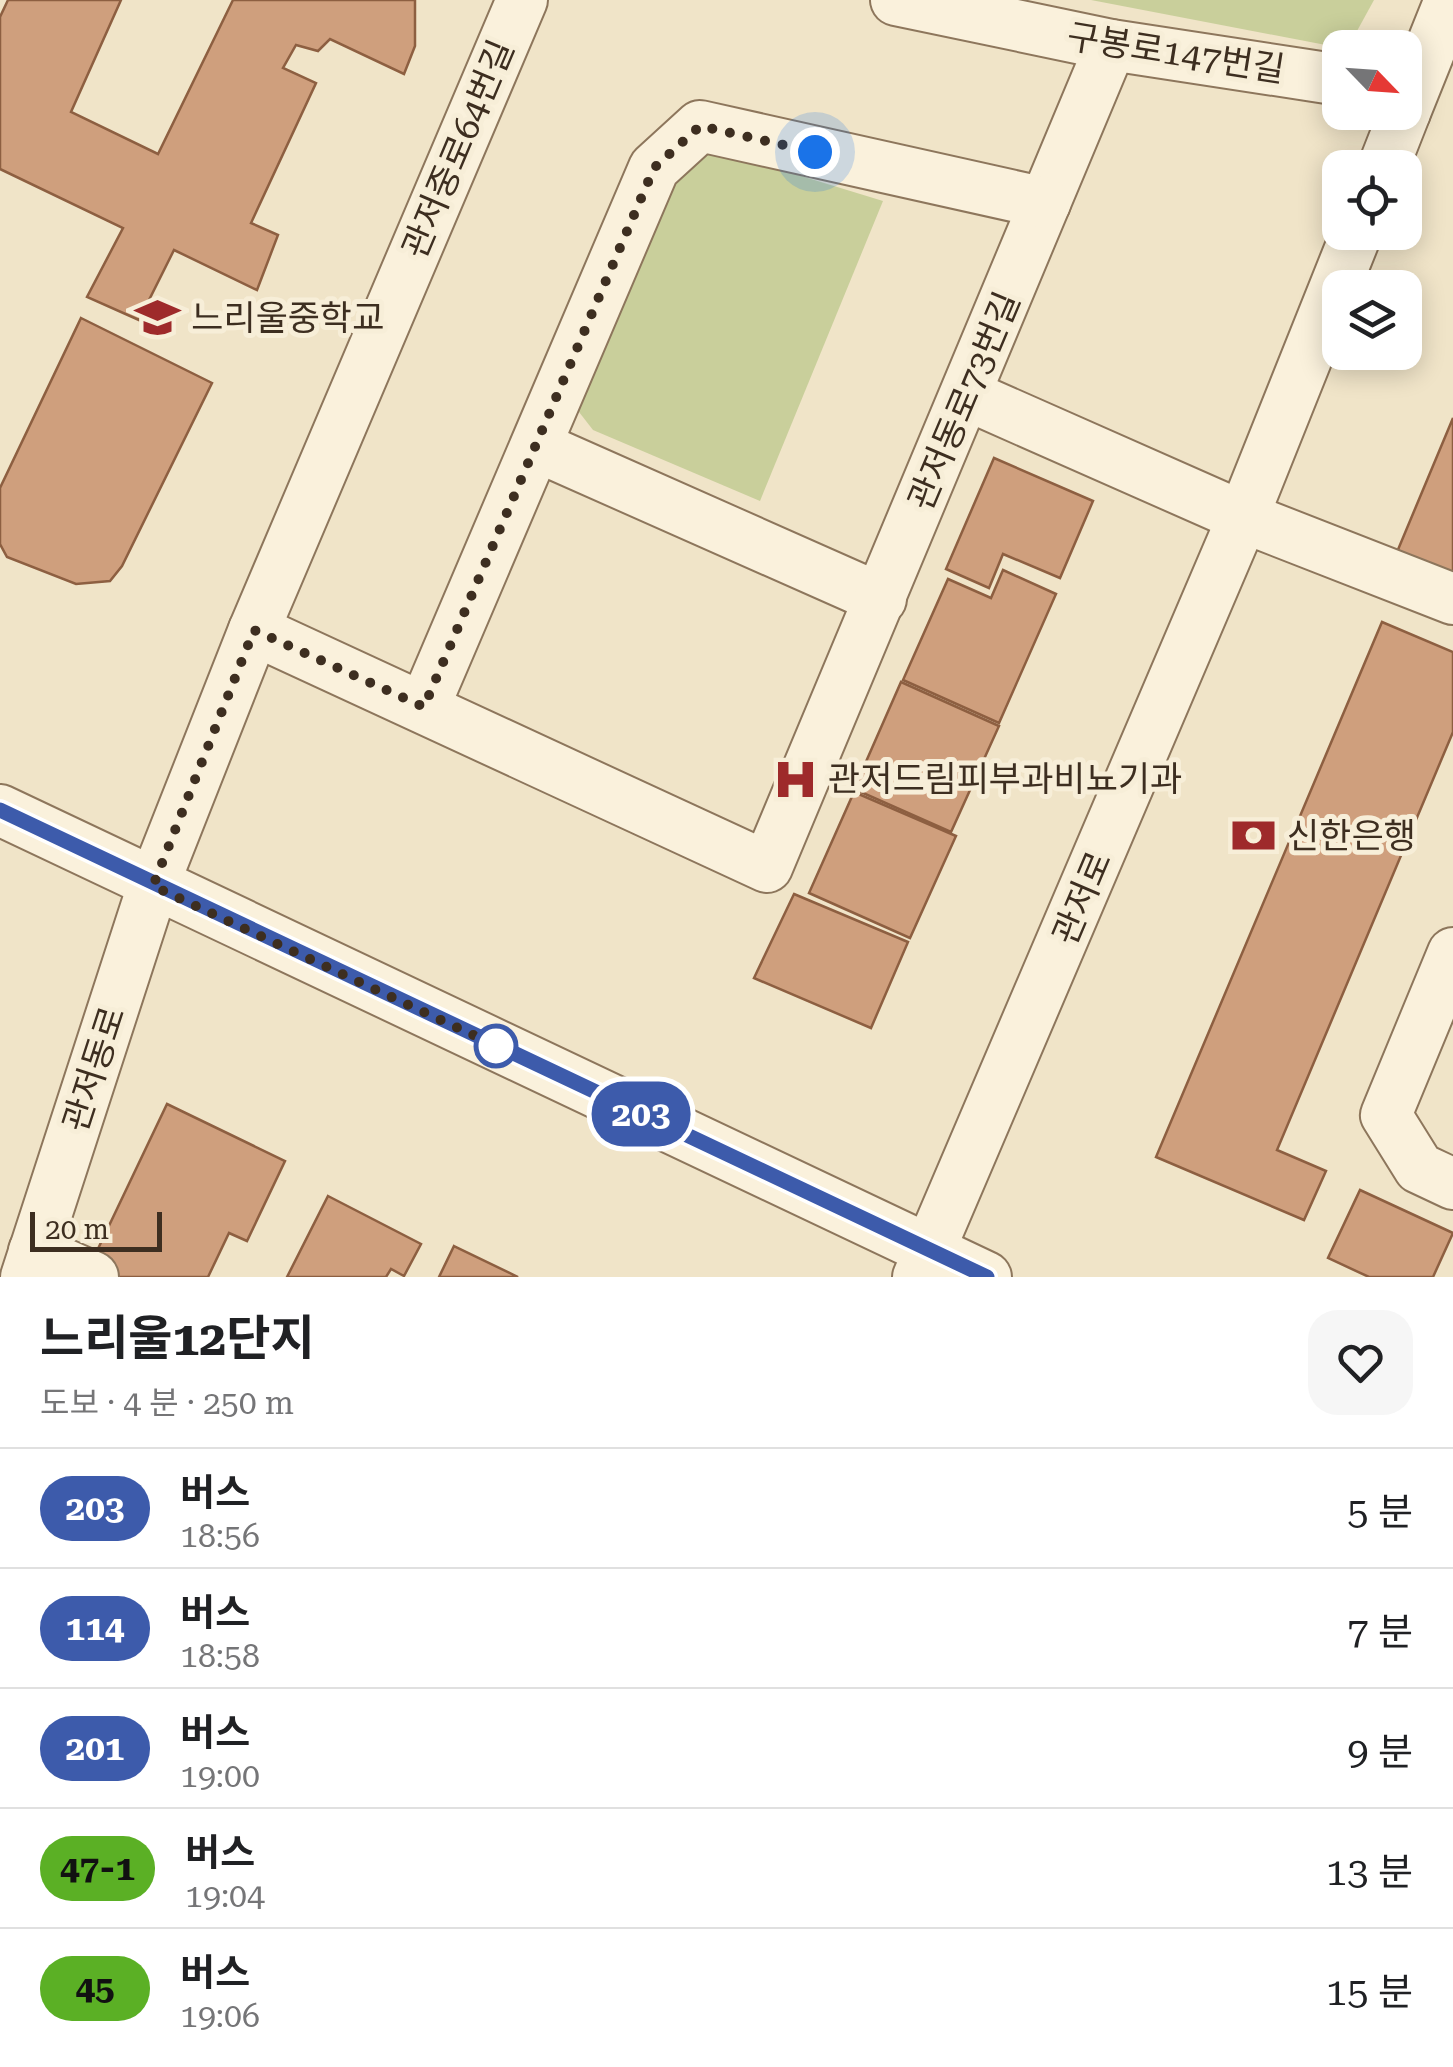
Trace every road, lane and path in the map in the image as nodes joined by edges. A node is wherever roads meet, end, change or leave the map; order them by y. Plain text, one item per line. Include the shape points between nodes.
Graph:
1 (522, 0) edge
2 (896, 0) edge
3 (1450, 0) edge
4 (1111, 45) junction
5 (1322, 77) edge
6 (1422, 83) edge
7 (1045, 203) junction
8 (1350, 250) edge
9 (967, 394) junction
10 (536, 446) junction
11 (1243, 516) junction
12 (1453, 598) edge
13 (881, 599) junction
14 (254, 630) junction
15 (424, 707) junction
16 (0, 810) edge
17 (153, 886) junction
18 (1453, 953) edge
19 (1453, 1184) edge
20 (923, 1263) edge
21 (30, 1264) edge
22 (92, 1277) edge
23 (986, 1277) edge

1 - 14 street, 관저중로64번길
2 - 4 street, 구봉로147번길
3 - 6 street
4 - 5 street, 구봉로147번길
4 - 7 street, 관저동로73번길
7 - 9 street, 관저동로73번길
7 - 10 street via 700,126 654,168
8 - 11 street, 관저로
9 - 11 street
9 - 13 street, 관저동로73번길
10 - 13 street
10 - 15 street
11 - 12 street
11 - 20 street, 관저로
13 - 15 street, 관저동로73번길 via 767,866
14 - 15 street
14 - 17 street, 관저중로64번길
16 - 17 street
17 - 20 street
17 - 21 street, 관저동로
18 - 19 street via 1386,1115 1419,1168
20 - 23 street
21 - 22 street, 관저동로

